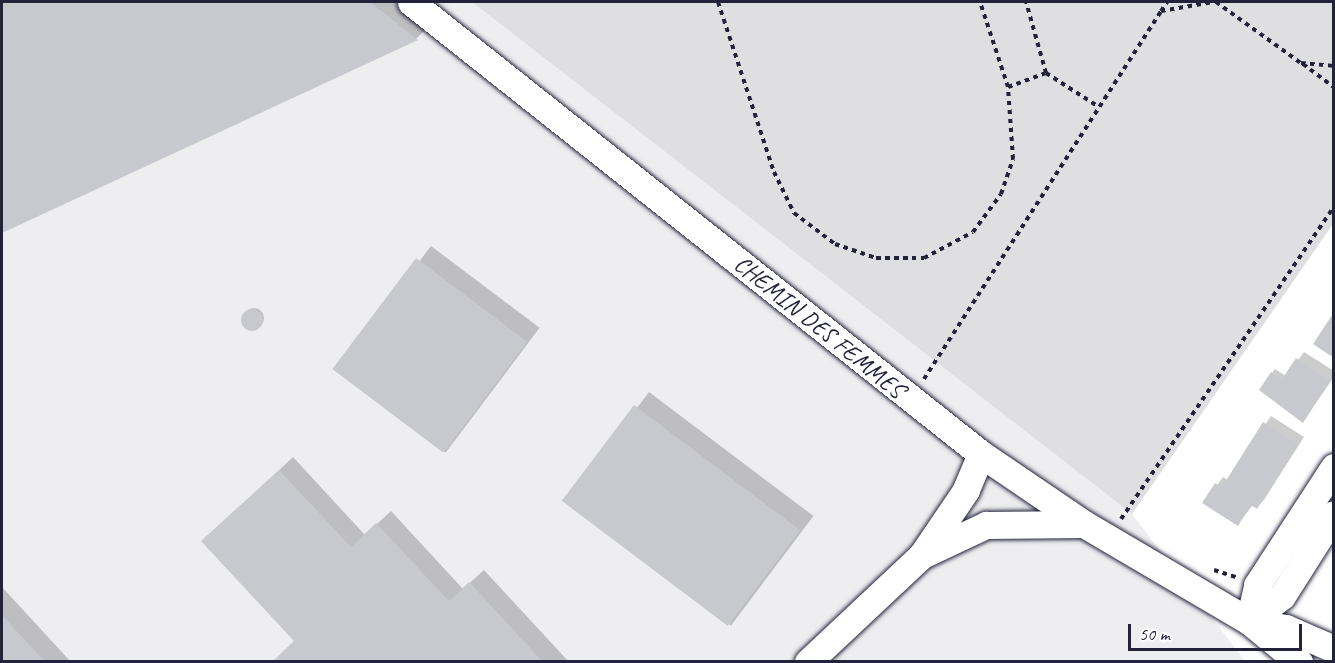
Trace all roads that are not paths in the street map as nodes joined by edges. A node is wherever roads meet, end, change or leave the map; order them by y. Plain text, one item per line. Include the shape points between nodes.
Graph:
1 (411, 2) edge
2 (981, 454) junction
3 (1334, 467) edge
4 (1334, 514) edge
5 (1084, 524) junction
6 (922, 555) junction
7 (1249, 621) junction
8 (1334, 649) edge
9 (1291, 660) edge
10 (808, 662) edge

1 - 2 street, CHEMIN DES FEMMES
2 - 5 street, CHEMIN DES FEMMES
2 - 6 street via 960,500
3 - 7 street via 1257,585
4 - 7 street via 1282,596
5 - 6 street via 986,525
5 - 7 street, CHEMIN DES FEMMES
6 - 10 street
7 - 8 street, CHEMIN DES FEMMES via 1286,628
7 - 9 street, CHEMIN DES FEMMES

